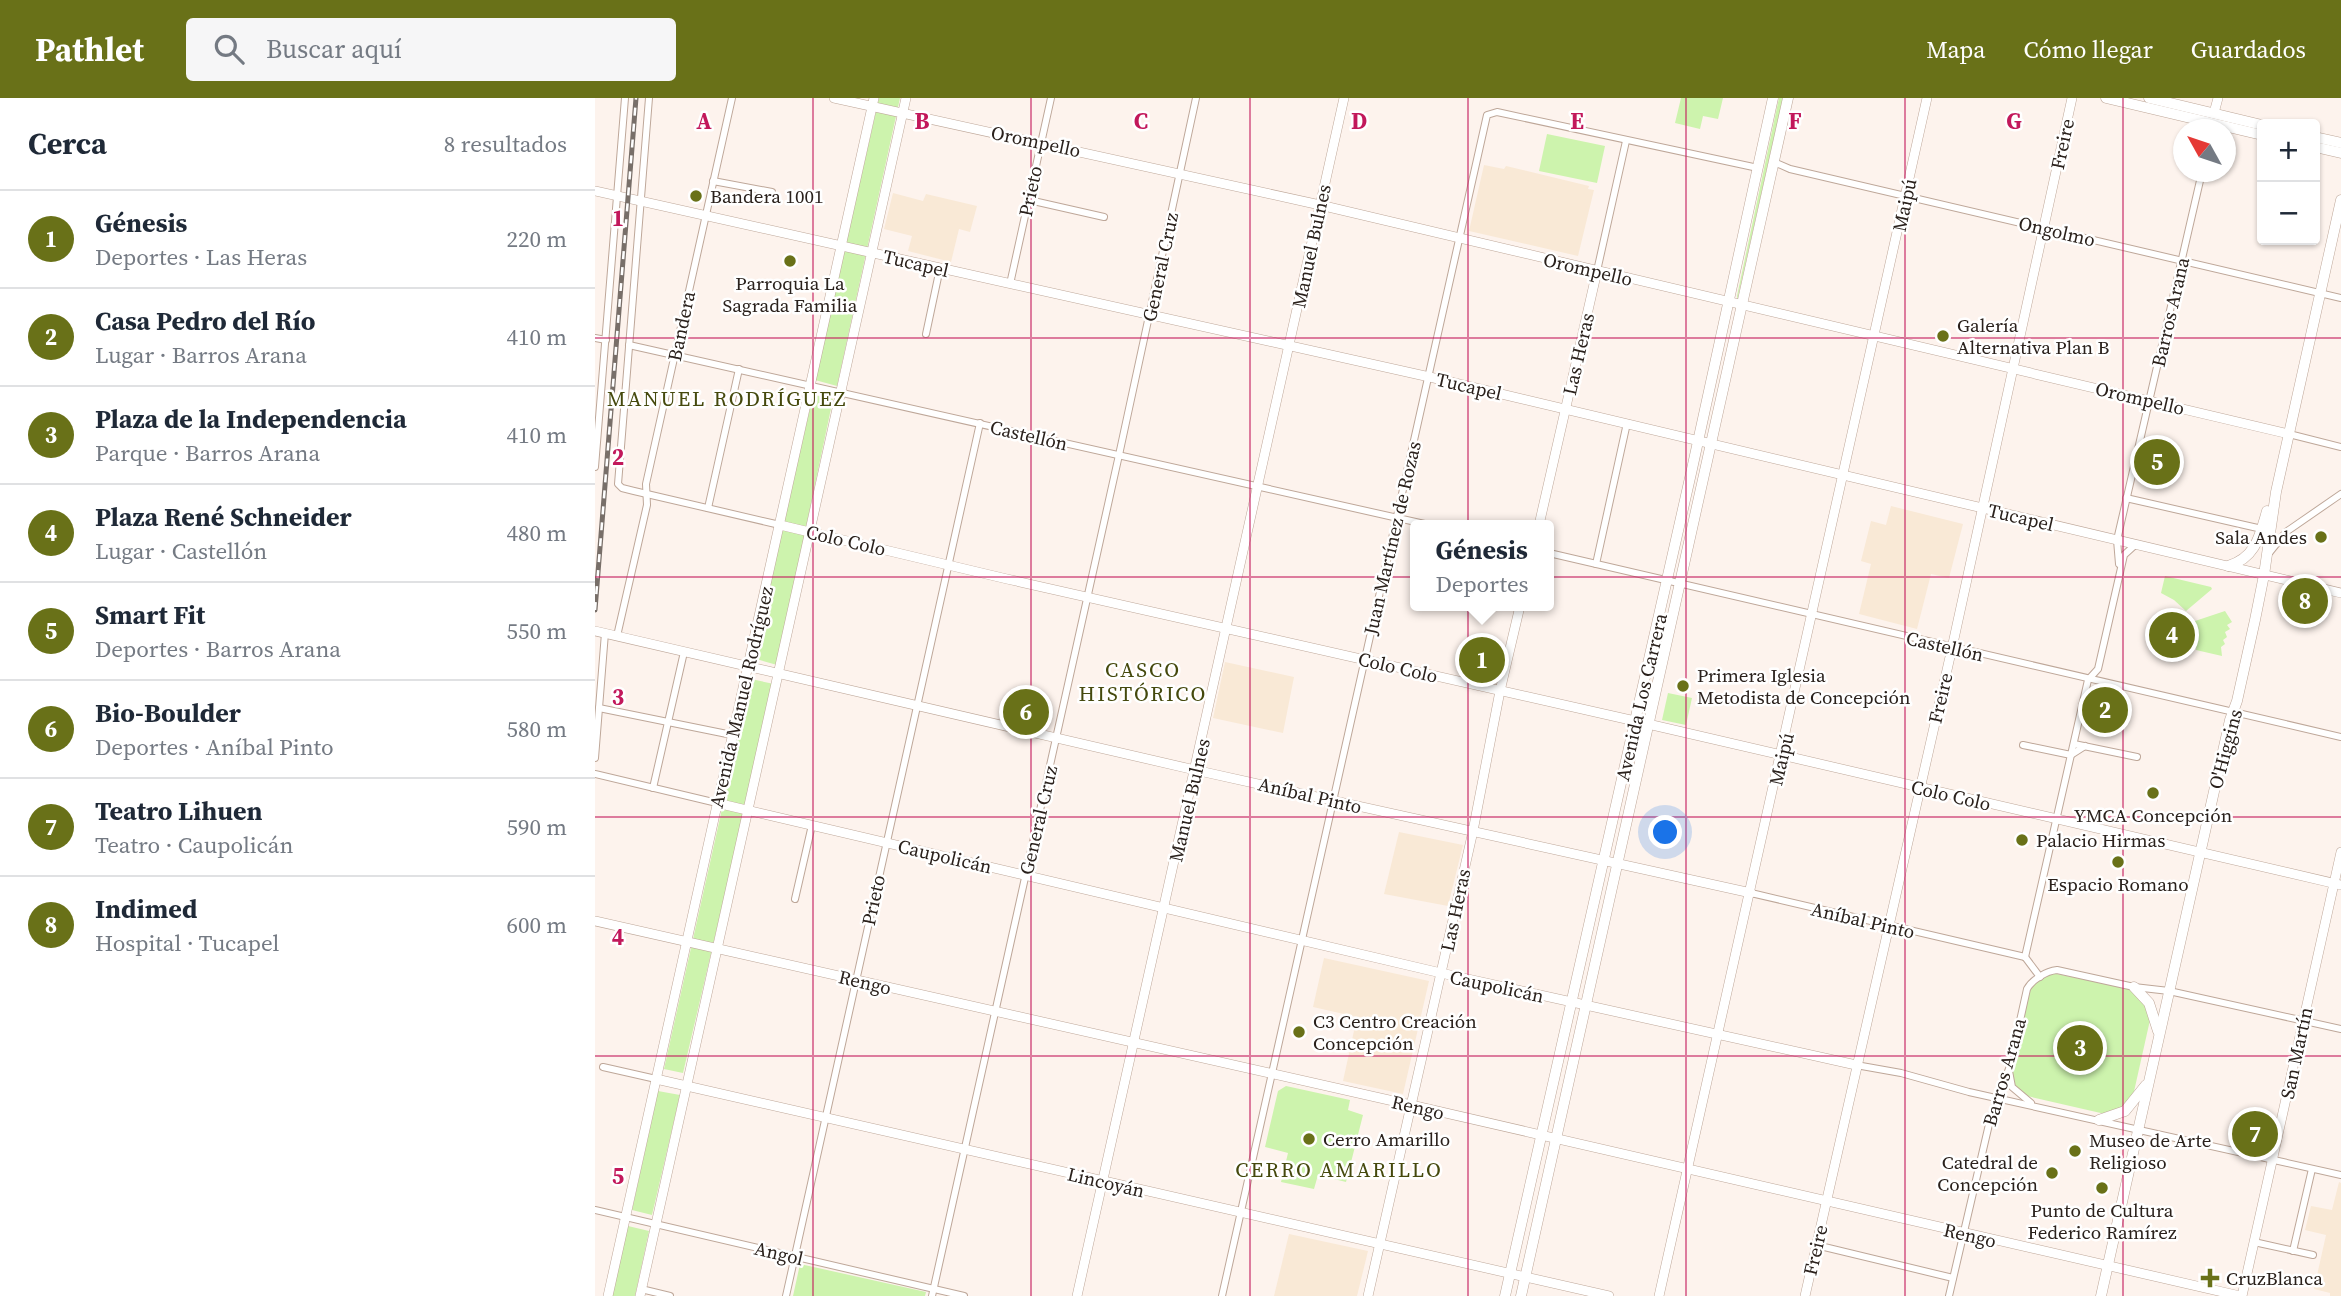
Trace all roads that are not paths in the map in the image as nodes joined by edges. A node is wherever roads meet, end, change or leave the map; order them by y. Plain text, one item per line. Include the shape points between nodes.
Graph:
1 (625, 98) edge
2 (649, 98) edge
3 (731, 98) edge
4 (834, 98) edge
5 (906, 98) edge
6 (1051, 98) edge
7 (1196, 98) edge
8 (1344, 98) edge
9 (1773, 98) edge
10 (1788, 98) edge
11 (1927, 98) edge
12 (2071, 98) edge
13 (2106, 98) edge
14 (2149, 98) edge
15 (2218, 98) edge
16 (873, 102) edge
17 (903, 113) junction
18 (2200, 119) edge
19 (2205, 119) edge
20 (2214, 119) edge
21 (2236, 123) edge
22 (2257, 125) edge
23 (2236, 128) edge
24 (2257, 134) edge
25 (2320, 138) edge
26 (1626, 141) junction
27 (1041, 142) junction
28 (2341, 143) edge
29 (2320, 148) edge
30 (2341, 153) edge
31 (1775, 162) junction
32 (1758, 168) junction
33 (1180, 173) junction
34 (713, 181) junction
35 (2200, 182) edge
36 (595, 191) edge
37 (772, 192) dead end
38 (1906, 195) junction
39 (615, 196) junction
40 (1029, 200) junction
41 (2341, 200) edge
42 (641, 201) junction
43 (1320, 205) junction
44 (705, 216) junction
45 (1104, 217) dead end
46 (2044, 228) junction
47 (1459, 239) junction
48 (841, 246) junction
49 (872, 253) junction
50 (2182, 260) junction
51 (940, 268) junction
52 (1597, 271) junction
53 (1010, 284) junction
54 (2320, 293) junction
55 (2341, 298) edge
56 (1728, 303) junction
57 (1743, 306) junction
58 (1149, 315) junction
59 (926, 334) dead end
60 (1874, 337) junction
61 (595, 338) edge
62 (605, 340) junction
63 (629, 345) junction
64 (1289, 346) junction
65 (675, 355) junction
66 (2013, 368) junction
67 (739, 369) junction
68 (1428, 376) junction
69 (810, 385) junction
70 (841, 392) junction
71 (2149, 400) junction
72 (1566, 409) junction
73 (980, 423) junction
74 (1627, 423) junction
75 (2289, 434) junction
76 (1698, 440) junction
77 (1712, 443) junction
78 (2341, 447) edge
79 (1119, 455) junction
80 (595, 467) edge
81 (1844, 475) junction
82 (1259, 487) junction
83 (2276, 492) junction
84 (646, 494) junction
85 (2341, 494) edge
86 (2126, 498) junction
87 (708, 508) junction
88 (1983, 508) junction
89 (1396, 518) junction
90 (1540, 520) edge
91 (1410, 521) edge
92 (779, 524) junction
93 (2262, 529) junction
94 (810, 531) junction
95 (2117, 540) junction
96 (2136, 545) junction
97 (1554, 554) edge
98 (2266, 559) junction
99 (948, 564) junction
100 (1596, 564) junction
101 (2228, 566) junction
102 (2265, 575) junction
103 (2119, 576) junction
104 (1667, 580) junction
105 (1681, 584) junction
106 (2341, 593) edge
107 (1088, 597) junction
108 (1519, 611) edge
109 (1813, 615) junction
110 (1227, 628) junction
111 (600, 632) edge
112 (617, 636) junction
113 (1952, 648) junction
114 (684, 652) junction
115 (1364, 660) junction
116 (748, 667) junction
117 (2098, 669) junction
118 (778, 674) junction
119 (2088, 680) junction
120 (2106, 684) junction
121 (1500, 691) junction
122 (915, 705) junction
123 (599, 708) junction
124 (2231, 712) junction
125 (669, 721) junction
126 (1635, 721) junction
127 (1650, 724) junction
128 (732, 735) junction
129 (2341, 737) edge
130 (1056, 738) junction
131 (2074, 744) junction
132 (2023, 745) dead end
133 (2085, 746) junction
134 (1781, 755) junction
135 (2071, 755) junction
136 (2137, 757) dead end
137 (595, 758) edge
138 (1195, 770) junction
139 (595, 775) edge
140 (1920, 787) junction
141 (653, 788) junction
142 (1333, 800) junction
143 (717, 803) junction
144 (748, 810) junction
145 (2056, 819) junction
146 (812, 825) junction
147 (1473, 831) junction
148 (885, 842) junction
149 (2341, 852) edge
150 (2200, 853) junction
151 (1604, 860) junction
152 (1619, 863) junction
153 (1026, 875) junction
154 (2337, 884) edge
155 (1751, 893) junction
156 (795, 899) dead end
157 (1164, 908) junction
158 (595, 920) edge
159 (1888, 925) junction
160 (1302, 940) junction
161 (686, 942) junction
162 (717, 949) junction
163 (2025, 957) junction
164 (1441, 974) junction
165 (2040, 977) junction
166 (855, 980) junction
167 (2134, 987) junction
168 (2169, 991) junction
169 (1572, 1002) junction
170 (1587, 1005) junction
171 (995, 1012) junction
172 (2303, 1021) junction
173 (2341, 1029) edge
174 (1719, 1034) junction
175 (2159, 1034) junction
176 (1134, 1043) junction
177 (1856, 1065) junction
178 (2010, 1066) junction
179 (603, 1067) dead end
180 (1272, 1074) junction
181 (656, 1079) junction
182 (2150, 1079) junction
183 (687, 1087) junction
184 (1998, 1097) junction
185 (1411, 1105) junction
186 (2034, 1105) junction
187 (825, 1118) junction
188 (2099, 1120) junction
189 (2138, 1129) junction
190 (1542, 1135) junction
191 (1556, 1139) junction
192 (964, 1150) junction
193 (2273, 1160) junction
194 (1688, 1169) junction
195 (2312, 1169) junction
196 (2341, 1175) edge
197 (1103, 1181) junction
198 (1826, 1200) junction
199 (595, 1210) edge
200 (1241, 1213) junction
201 (625, 1217) junction
202 (656, 1225) junction
203 (1964, 1233) junction
204 (2254, 1241) junction
205 (1380, 1244) junction
206 (1816, 1245) junction
207 (2294, 1251) junction
208 (2313, 1255) dead end
209 (794, 1257) junction
210 (2108, 1267) junction
211 (1510, 1274) junction
212 (1525, 1277) junction
213 (1953, 1278) junction
214 (932, 1292) edge
215 (641, 1293) edge
216 (608, 1296) edge
217 (670, 1296) edge
218 (786, 1296) edge
219 (964, 1296) edge
220 (1077, 1296) edge
221 (1222, 1296) edge
222 (1368, 1296) edge
223 (1505, 1296) edge
224 (1521, 1296) edge
225 (1609, 1296) edge
226 (1659, 1296) edge
227 (1804, 1296) edge
228 (1949, 1296) edge
229 (2101, 1296) edge
230 (2241, 1296) edge

1 - 39 street
2 - 42 street
3 - 34 street, Bandera
4 - 16 main road, Orompello
5 - 17 main road, Avenida Manuel Rodríguez
6 - 27 street, Prieto
7 - 33 street, General Cruz
8 - 43 main road, Manuel Bulnes
9 - 32 main road, Avenida Los Carrera
10 - 31 main road, Avenida Los Carrera
11 - 38 main road, Maipú
12 - 46 main road, Freire
13 - 18 main road
14 - 19 main road
15 - 20 main road
16 - 17 main road, Orompello
16 - 48 main road, Avenida Manuel Rodríguez
17 - 27 main road, Orompello
17 - 49 main road, Avenida Manuel Rodríguez
21 - 22 main road
23 - 24 main road
25 - 28 main road
26 - 32 street
26 - 47 street, Juan Martínez de Rozas via 1493,111 1486,117
26 - 52 street, Las Heras
27 - 33 main road, Orompello
27 - 40 street, Prieto
29 - 30 main road
31 - 38 street, Ongolmo
31 - 57 main road, Avenida Los Carrera
32 - 56 main road, Avenida Los Carrera
33 - 43 main road, Orompello
33 - 58 street, General Cruz
34 - 37 street
34 - 44 street, Bandera
35 - 50 street, Barros Arana
36 - 39 main road, Tucapel
38 - 46 street, Ongolmo
38 - 60 main road, Maipú
39 - 42 main road, Tucapel
39 - 62 street
40 - 45 street
40 - 53 street, Prieto
41 - 54 main road, O'Higgins
42 - 44 main road, Tucapel
42 - 63 street
43 - 47 main road, Orompello
43 - 64 main road, Manuel Bulnes
44 - 48 main road, Tucapel
44 - 65 street, Bandera
46 - 50 street, Ongolmo
46 - 66 main road, Freire
47 - 52 main road, Orompello
47 - 68 street, Juan Martínez de Rozas
48 - 49 main road, Tucapel
48 - 69 main road, Avenida Manuel Rodríguez
49 - 51 main road, Tucapel
49 - 70 main road, Avenida Manuel Rodríguez
50 - 54 street, Ongolmo
50 - 71 street, Barros Arana
51 - 53 main road, Tucapel
51 - 59 street
52 - 56 main road, Orompello
52 - 72 main road, Las Heras
53 - 58 main road, Tucapel
54 - 55 street, Ongolmo
54 - 75 main road, O'Higgins
56 - 57 main road, Orompello
56 - 76 main road, Avenida Los Carrera
57 - 60 main road, Orompello
57 - 77 main road, Avenida Los Carrera
58 - 64 main road, Tucapel
58 - 79 street, General Cruz
60 - 66 main road, Orompello
60 - 81 main road, Maipú
61 - 62 street
62 - 80 street
63 - 65 street, Castellón
63 - 84 street, Colo Colo via 618,480 620,486
64 - 68 main road, Tucapel
64 - 82 main road, Manuel Bulnes
65 - 67 street, Castellón
65 - 84 street, Bandera
66 - 71 main road, Orompello
66 - 88 main road, Freire
67 - 69 street, Castellón
67 - 87 street
68 - 72 main road, Tucapel
68 - 89 street, Juan Martínez de Rozas
69 - 70 street, Castellón
69 - 92 main road, Avenida Manuel Rodríguez
70 - 73 street, Castellón
70 - 94 main road, Avenida Manuel Rodríguez
71 - 75 main road, Orompello
71 - 86 street, Barros Arana
72 - 74 main road, Tucapel
72 - 90 main road, Las Heras
73 - 79 street, Castellón
73 - 99 street, Prieto
74 - 76 main road, Tucapel
74 - 100 street
75 - 78 street, Orompello
75 - 83 main road, O'Higgins
76 - 77 main road, Tucapel
76 - 104 main road, Avenida Los Carrera
77 - 81 main road, Tucapel
77 - 105 main road, Avenida Los Carrera
79 - 82 street, Castellón
79 - 107 street, General Cruz
81 - 88 main road, Tucapel
81 - 109 main road, Maipú
82 - 89 street, Castellón
82 - 110 main road, Manuel Bulnes
83 - 93 main road
83 - 98 main road, O'Higgins
84 - 87 street, Colo Colo
84 - 112 street, Bandera
85 - 98 street via 2286,532
86 - 93 street
86 - 95 street, Barros Arana
87 - 92 street, Colo Colo
88 - 95 main road, Tucapel
88 - 113 main road, Freire
89 - 91 street, Castellón
89 - 115 street, Juan Martínez de Rozas
92 - 94 main road, Colo Colo
92 - 116 main road, Avenida Manuel Rodríguez
93 - 101 main road via 2253,550
94 - 99 main road, Colo Colo
94 - 118 main road, Avenida Manuel Rodríguez
95 - 96 main road, Tucapel
95 - 103 street, Barros Arana
96 - 101 main road, Tucapel
96 - 103 street, Barros Arana via 2124,555
97 - 100 street, Castellón
98 - 102 main road, O'Higgins
99 - 107 main road, Colo Colo
99 - 122 street, Prieto
100 - 104 street, Castellón
101 - 102 main road, Tucapel
102 - 106 main road, Tucapel
102 - 124 main road, O'Higgins
103 - 117 street, Barros Arana
104 - 105 street, Castellón
104 - 126 main road, Avenida Los Carrera
105 - 109 street, Castellón
105 - 127 main road, Avenida Los Carrera
107 - 110 main road, Colo Colo
107 - 130 street, General Cruz
108 - 121 main road, Las Heras
109 - 113 street, Castellón
109 - 134 main road, Maipú
110 - 115 main road, Colo Colo
110 - 138 main road, Manuel Bulnes
111 - 112 main road, Aníbal Pinto
111 - 123 street
112 - 114 main road, Aníbal Pinto
113 - 119 street, Castellón
113 - 140 main road, Freire
114 - 116 main road, Aníbal Pinto
114 - 125 street
115 - 121 main road, Colo Colo
115 - 142 street, Juan Martínez de Rozas
116 - 118 main road, Aníbal Pinto
116 - 128 main road, Avenida Manuel Rodríguez
117 - 119 street, Barros Arana
117 - 120 street
118 - 122 main road, Aníbal Pinto
118 - 144 main road, Avenida Manuel Rodríguez
119 - 120 street, Castellón
119 - 131 street, Barros Arana
120 - 124 street, Castellón
121 - 126 main road, Colo Colo
121 - 147 main road, Las Heras
122 - 130 main road, Aníbal Pinto
122 - 148 street, Prieto
123 - 125 street
123 - 137 street
124 - 129 street, Castellón
124 - 150 main road, O'Higgins
125 - 128 street
125 - 141 street
126 - 127 main road, Colo Colo
126 - 151 main road, Avenida Los Carrera
127 - 134 main road, Colo Colo
127 - 152 main road, Avenida Los Carrera
128 - 143 main road, Avenida Manuel Rodríguez
130 - 138 main road, Aníbal Pinto
130 - 153 street, General Cruz
131 - 133 street
131 - 135 street, Barros Arana
132 - 135 street
133 - 135 street
133 - 136 street
134 - 140 main road, Colo Colo
134 - 155 main road, Maipú
135 - 145 street, Barros Arana
138 - 142 main road, Aníbal Pinto
138 - 157 main road, Manuel Bulnes
139 - 141 street, Caupolicán
140 - 145 main road, Colo Colo
140 - 159 main road, Freire
141 - 143 street, Caupolicán
142 - 147 main road, Aníbal Pinto
142 - 160 street, Juan Martínez de Rozas
143 - 144 main road, Caupolicán
143 - 161 main road, Avenida Manuel Rodríguez
144 - 146 main road, Caupolicán
144 - 162 main road, Avenida Manuel Rodríguez
145 - 150 main road, Colo Colo
145 - 163 street, Barros Arana
146 - 148 main road, Caupolicán
146 - 156 street
147 - 151 main road, Aníbal Pinto
147 - 164 main road, Las Heras
148 - 153 main road, Caupolicán
148 - 166 street, Prieto
149 - 154 main road, San Martín
150 - 154 main road, Colo Colo
150 - 168 main road, O'Higgins
151 - 152 main road, Aníbal Pinto
151 - 169 main road, Avenida Los Carrera
152 - 155 main road, Aníbal Pinto
152 - 170 main road, Avenida Los Carrera
153 - 157 main road, Caupolicán
153 - 171 street, General Cruz
154 - 172 main road, San Martín
155 - 159 street, Aníbal Pinto
155 - 174 main road, Maipú
157 - 160 main road, Caupolicán
157 - 176 main road, Manuel Bulnes
158 - 161 main road, Rengo
159 - 163 street, Aníbal Pinto
159 - 177 main road, Freire
160 - 164 main road, Caupolicán
160 - 180 street, Juan Martínez de Rozas
161 - 162 main road, Rengo
161 - 181 main road, Avenida Manuel Rodríguez
162 - 166 main road, Rengo
162 - 183 main road, Avenida Manuel Rodríguez
163 - 165 street
164 - 169 main road, Caupolicán
164 - 185 main road, Las Heras
165 - 167 street via 2056,970
165 - 178 street, Barros Arana via 2027,989
166 - 171 main road, Rengo
166 - 187 street, Prieto
167 - 168 street
167 - 175 main road via 2150,1003
168 - 172 street
168 - 175 main road, O'Higgins
169 - 170 main road, Caupolicán
169 - 190 main road, Avenida Los Carrera
170 - 174 main road, Caupolicán
170 - 191 main road, Avenida Los Carrera
171 - 176 main road, Rengo
171 - 192 street, General Cruz
172 - 173 street
172 - 193 main road, San Martín
174 - 177 main road, Caupolicán
174 - 194 main road, Maipú
175 - 182 main road, O'Higgins
176 - 180 main road, Rengo
176 - 197 main road, Manuel Bulnes
177 - 184 street, Caupolicán
177 - 198 main road, Freire
178 - 184 street, Barros Arana
178 - 186 street via 2012,1087
179 - 181 street, Lincoyán
180 - 185 main road, Rengo
180 - 200 street, Juan Martínez de Rozas
181 - 183 main road, Lincoyán
181 - 201 main road, Avenida Manuel Rodríguez
182 - 188 main road via 2126,1111
182 - 189 main road, O'Higgins
183 - 187 main road, Lincoyán
183 - 202 main road, Avenida Manuel Rodríguez
184 - 186 street, Caupolicán
184 - 203 street, Barros Arana
185 - 190 main road, Rengo
185 - 205 main road, Las Heras
186 - 188 street, Caupolicán
187 - 192 main road, Lincoyán
187 - 209 street, Prieto
188 - 189 street, Caupolicán
189 - 193 street, Caupolicán
189 - 210 main road, O'Higgins
190 - 191 main road, Rengo
190 - 211 main road, Avenida Los Carrera
191 - 194 main road, Rengo
191 - 212 main road, Avenida Los Carrera
192 - 197 main road, Lincoyán
192 - 214 street, General Cruz
193 - 195 street, Caupolicán
193 - 204 main road, San Martín
194 - 198 main road, Rengo
194 - 226 main road, Maipú
195 - 196 street, Caupolicán
195 - 207 street
197 - 200 main road, Lincoyán
197 - 220 main road, Manuel Bulnes
198 - 203 main road, Rengo
198 - 206 main road, Freire
199 - 201 street, Angol
200 - 205 main road, Lincoyán
200 - 221 street, Juan Martínez de Rozas
201 - 202 street, Angol
201 - 216 main road, Avenida Manuel Rodríguez
202 - 209 street, Angol
202 - 215 main road, Avenida Manuel Rodríguez
203 - 210 main road, Rengo
203 - 213 street, Barros Arana
204 - 207 street
204 - 230 main road, San Martín
205 - 211 main road, Lincoyán
205 - 222 main road, Las Heras
206 - 213 street
206 - 227 main road, Freire
207 - 208 street
209 - 214 street, Angol
209 - 218 street, Prieto
210 - 229 main road, O'Higgins
210 - 230 main road, Rengo
211 - 212 main road, Lincoyán
211 - 223 main road, Avenida Los Carrera
212 - 224 main road, Avenida Los Carrera
212 - 225 main road, Lincoyán
213 - 228 street, Barros Arana
214 - 219 street, Angol
215 - 217 street

